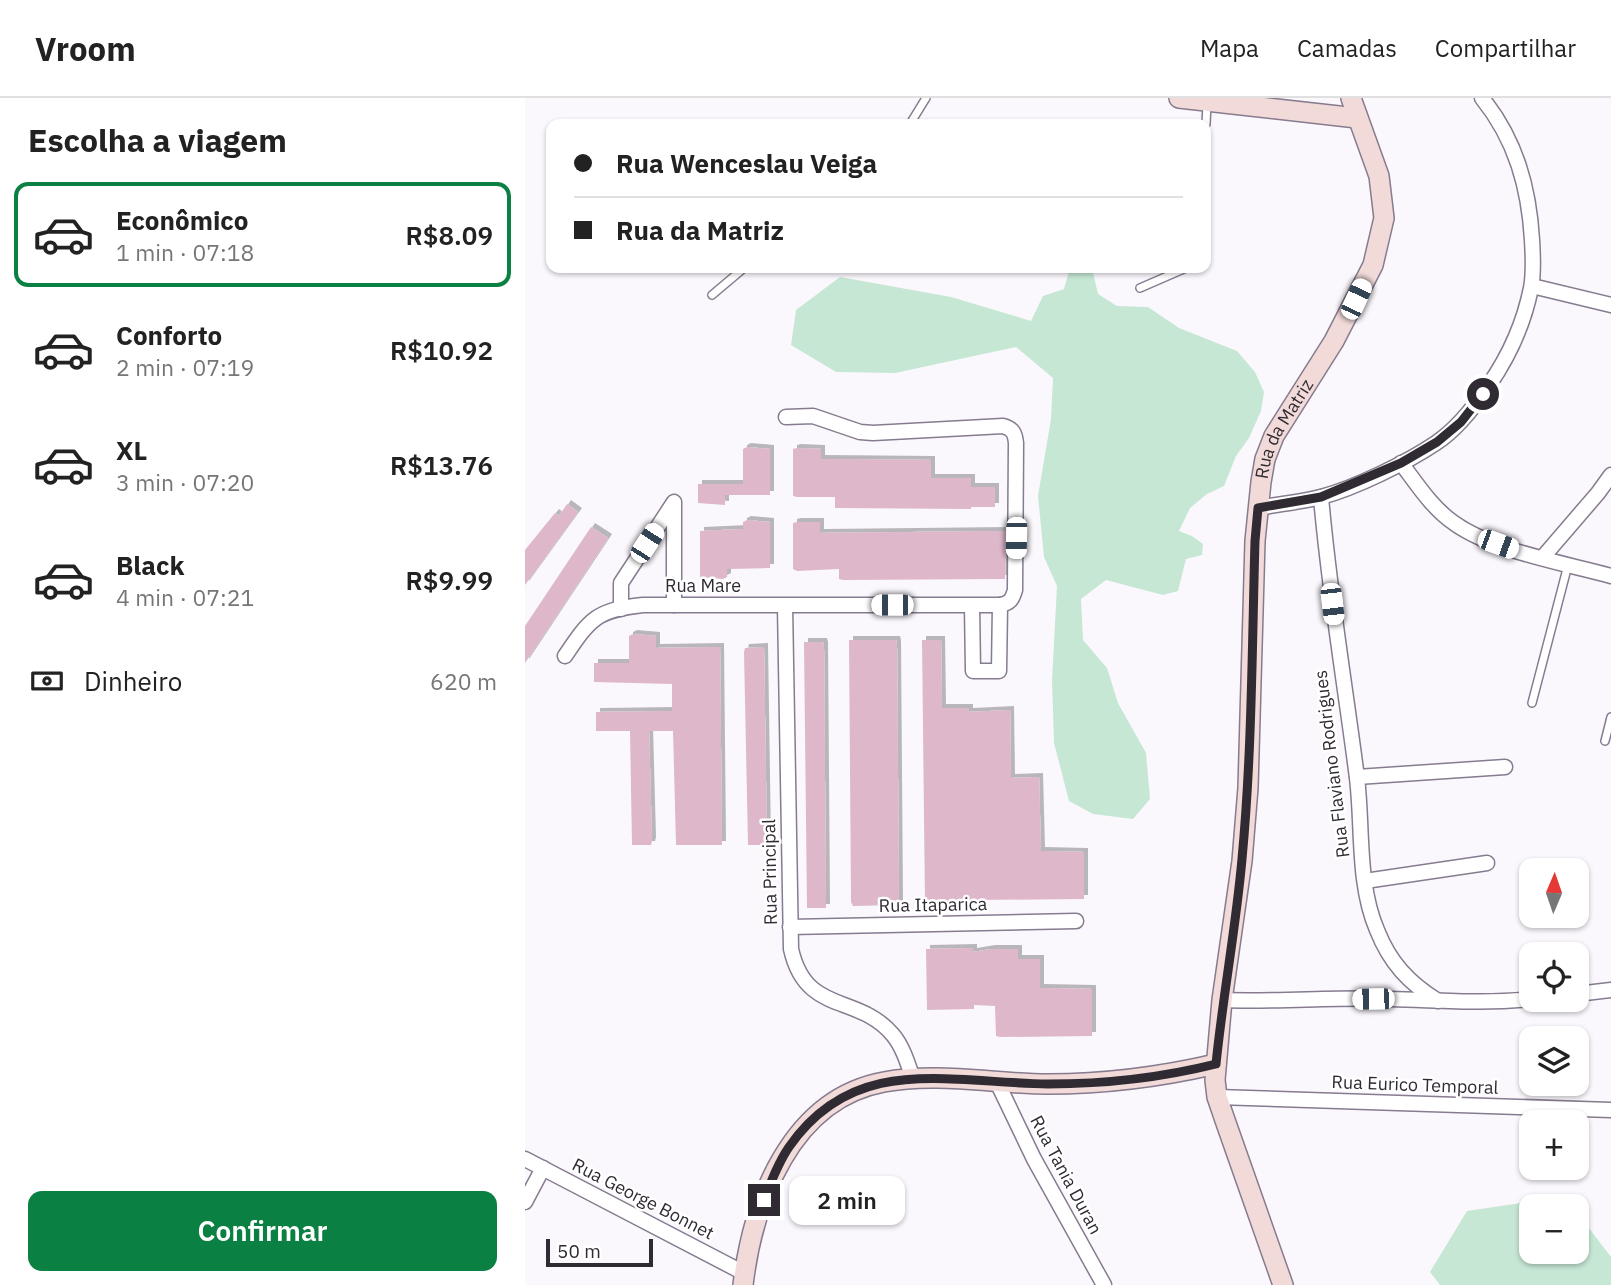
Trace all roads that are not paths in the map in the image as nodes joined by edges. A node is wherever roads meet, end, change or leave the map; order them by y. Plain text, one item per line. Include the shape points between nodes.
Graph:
1 (926, 98) edge
2 (1179, 98) edge
3 (1350, 98) edge
4 (1482, 98) edge
5 (1207, 101) junction
6 (1357, 118) junction
7 (913, 119) edge
8 (1206, 119) edge
9 (738, 273) edge
10 (1174, 273) edge
11 (1532, 286) junction
12 (1140, 289) dead end
13 (712, 295) dead end
14 (1611, 305) edge
15 (786, 417) dead end
16 (1401, 463) junction
17 (1611, 475) edge
18 (1321, 497) junction
19 (1258, 508) junction
20 (1543, 557) junction
21 (1569, 564) junction
22 (1611, 576) edge
23 (972, 605) junction
24 (1000, 605) junction
25 (674, 606) junction
26 (785, 606) junction
27 (621, 609) junction
28 (565, 656) dead end
29 (1532, 703) dead end
30 (1611, 717) edge
31 (1605, 741) dead end
32 (1505, 767) dead end
33 (1357, 777) junction
34 (1487, 863) dead end
35 (1365, 881) junction
36 (1076, 921) dead end
37 (790, 927) junction
38 (1611, 990) edge
39 (1589, 993) edge
40 (1223, 1000) junction
41 (1519, 1000) edge
42 (1438, 1001) junction
43 (1216, 1064) junction
44 (913, 1079) junction
45 (997, 1082) junction
46 (1217, 1097) junction
47 (1611, 1110) edge
48 (525, 1158) edge
49 (543, 1168) junction
50 (525, 1202) edge
51 (744, 1279) edge
52 (1104, 1285) edge
53 (1283, 1285) edge

1 - 7 lane
2 - 5 main road
3 - 6 main road, Rua da Matriz
4 - 11 street via 1504,131 1524,179 1532,232
5 - 6 main road
5 - 8 lane
6 - 19 main road, Rua da Matriz via 1379,176 1384,218 1380,239 1356,299 1274,436 1265,459
9 - 13 lane
10 - 12 lane
11 - 14 street
11 - 16 street via 1505,361 1483,394 1461,422
15 - 24 street via 813,416 873,433 1010,428 1016,443 1015,590 1007,604
16 - 18 street
16 - 20 street via 1455,524
17 - 20 street
18 - 19 street
18 - 33 street, Rua Flaviano Rodrigues
19 - 40 main road, Rua da Matriz via 1248,788
20 - 21 street
21 - 22 street
21 - 29 lane
23 - 24 street, Rua Mare
23 - 24 street via 973,671 999,671
23 - 26 street, Rua Mare
25 - 26 street, Rua Mare
25 - 27 street, Rua Mare
25 - 27 street via 674,502 621,583
26 - 37 street, Rua Principal
27 - 28 street, Rua Mare via 589,622
30 - 31 lane
32 - 33 street
33 - 35 street, Rua Flaviano Rodrigues
34 - 35 street
35 - 42 street, Rua Flaviano Rodrigues via 1385,949 1415,986
36 - 37 street, Rua Itaparica
37 - 44 street, Rua Principal via 791,949 803,981 815,993 880,1023 902,1050
38 - 39 street
40 - 42 street
40 - 43 main road, Rua da Matriz
41 - 42 street
43 - 45 main road via 1132,1081
43 - 46 main road, Rua da Matriz
44 - 45 main road
44 - 51 main road via 856,1089 813,1118 778,1165
45 - 52 street, Rua Tania Duran
46 - 47 street, Rua Eurico Temporal
46 - 53 main road, Rua da Matriz
48 - 49 street, Rua George Bonnet
49 - 50 street
49 - 51 street, Rua George Bonnet

